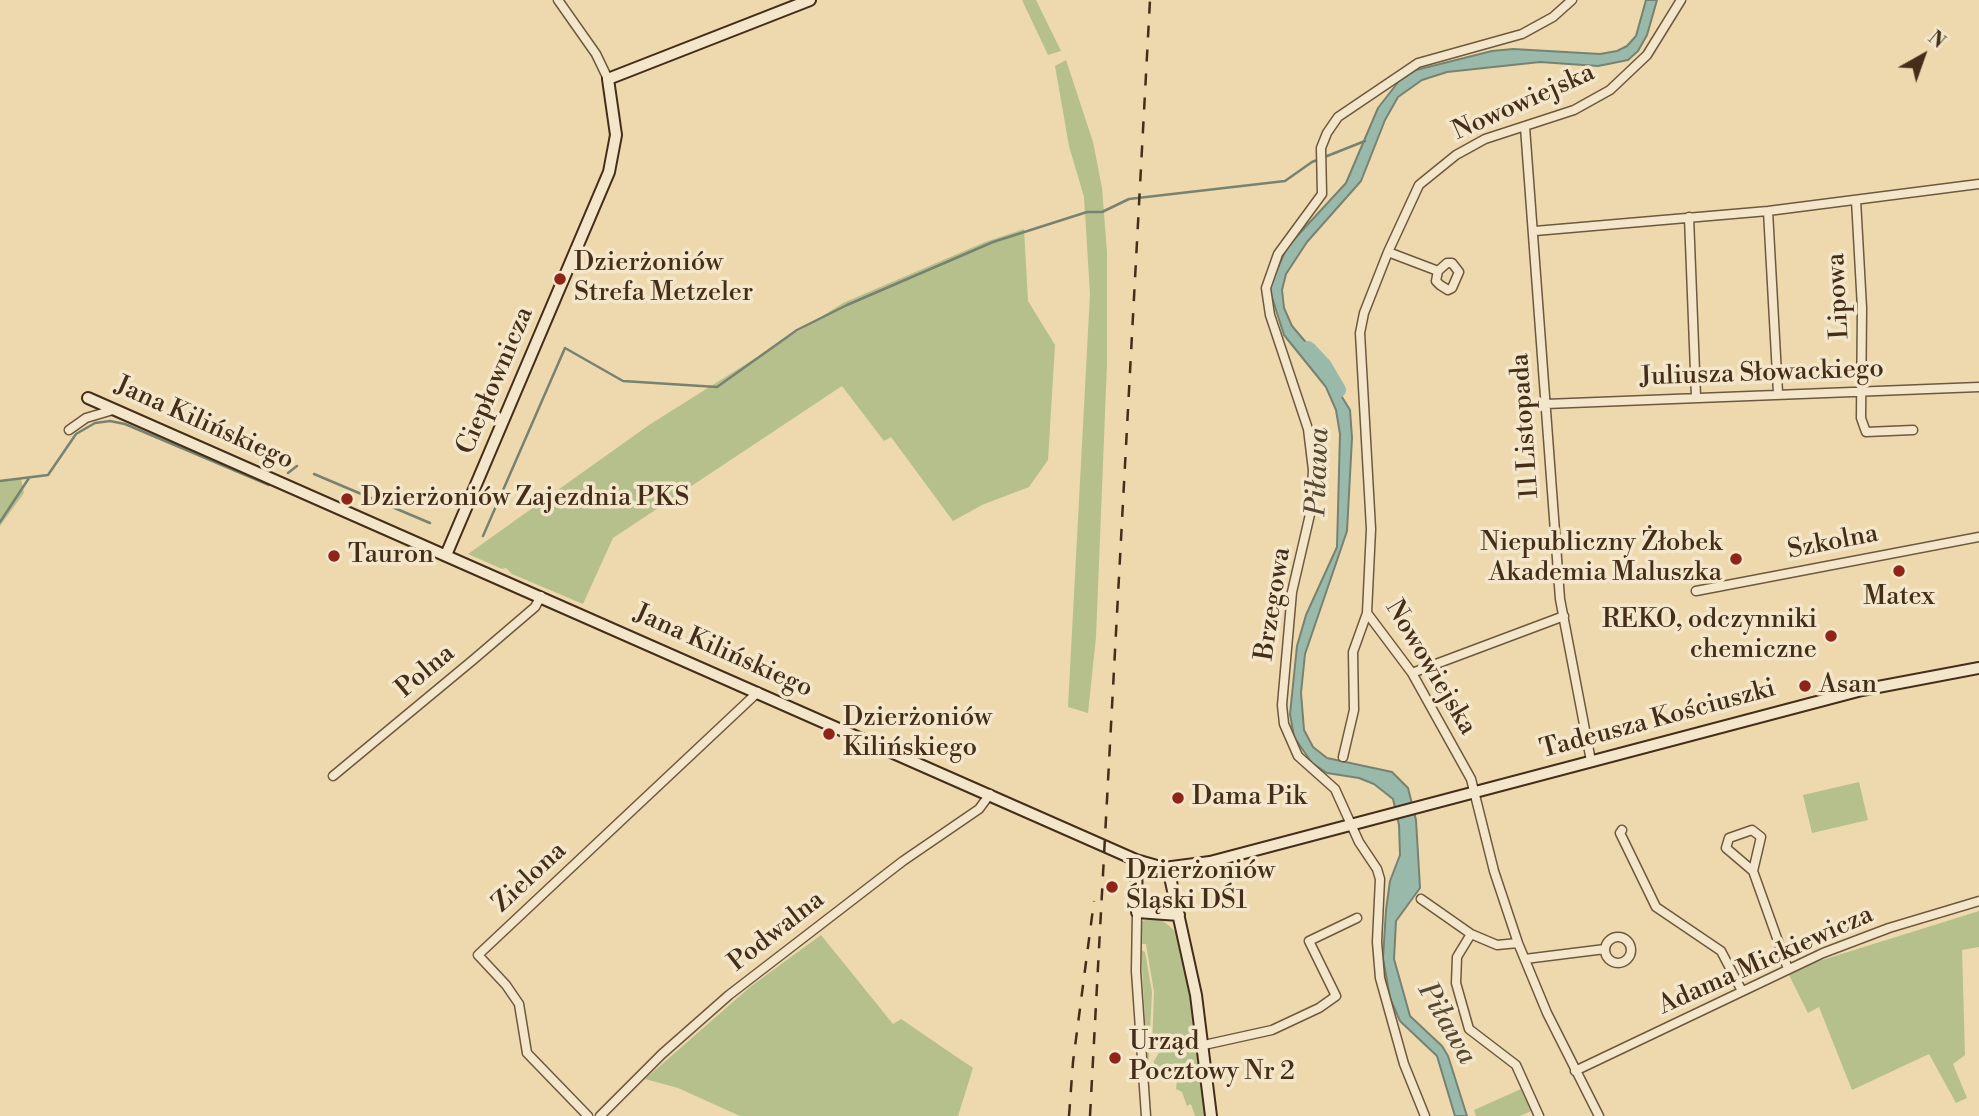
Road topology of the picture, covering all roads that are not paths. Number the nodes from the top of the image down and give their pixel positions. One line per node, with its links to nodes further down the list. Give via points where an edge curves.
1 (558, 0): 5 (street)
2 (810, 0): 5 (street)
3 (1572, 0): 37 (street, Brzegowa, via 1533,29 1409,68 1338,117 1326,133 1322,194 1278,254 1266,288 1270,315 1308,429 1314,470 1311,510 1292,592 1282,705 1290,744 1335,789)
4 (1681, 0): 6 (street, Nowowiejska, via 1647,55 1618,83 1574,110)
5 (608, 79): 24 (street, Ciepłownicza, via 615,146 609,172)
6 (1525, 127): 11 (street, 11 Listopada); 12 (street, Nowowiejska, via 1485,139 1435,170 1414,193)
7 (1979, 184): 8 (street)
8 (1856, 201): 9 (street); 15 (street, Lipowa)
9 (1768, 211): 10 (street); 16 (street)
10 (1689, 217): 11 (street); 17 (street)
11 (1535, 231): 19 (street, 11 Listopada)
12 (1388, 252): 13 (street); 27 (street, Nowowiejska, via 1364,313 1359,342 1371,529)
13 (1438, 271)
14 (1979, 387): 15 (street, Juliusza Słowackiego)
15 (1864, 390): 16 (street, Juliusza Słowackiego); 22 (street, Lipowa, via 1861,418 1866,432)
16 (1778, 393): 17 (street, Juliusza Słowackiego)
17 (1696, 397): 19 (street, Juliusza Słowackiego)
18 (88, 398): 20 (street, Jana Kilińskiego)
19 (1546, 404): 28 (street, 11 Listopada)
20 (117, 410): 21 (street, via 94,414); 24 (street, Jana Kilińskiego)
21 (69, 430)
22 (1913, 430)
23 (1979, 537): 25 (street, Szkolna)
24 (446, 555): 26 (street, Jana Kilińskiego)
25 (1696, 591)
26 (541, 596): 31 (street, Jana Kilińskiego); 34 (street, Polna, via 535,607)
27 (1367, 613): 30 (street, Nowowiejska); 32 (street, via 1353,652 1354,710)
28 (1564, 616): 30 (street); 33 (street, 11 Listopada)
29 (1979, 668): 33 (street, Tadeusza Kościuszki, via 1863,690)
30 (1412, 674): 35 (street, Nowowiejska)
31 (758, 692): 36 (street, Jana Kilińskiego); 55 (street, Zielona, via 478,955 519,1004 527,1053)
32 (1343, 757)
33 (1591, 761): 35 (street, Tadeusza Kościuszki)
34 (333, 776)
35 (1476, 793): 37 (street, Tadeusza Kościuszki); 48 (street, Nowowiejska, via 1494,871)
36 (990, 794): 39 (street, Jana Kilińskiego); 56 (street, Podwalna, via 979,809 903,861 729,995)
37 (1350, 823): 40 (street, Jana Kilińskiego, via 1210,862); 59 (street, Brzegowa, via 1380,879 1377,942 1381,978 1404,1064)
38 (1622, 830): 52 (street, via 1656,907 1721,951)
39 (1136, 860): 40 (street, Jana Kilińskiego); 44 (street)
40 (1168, 868): 45 (street)
41 (1753, 871): 41 (street, via 1761,837 1752,830 1729,838 1726,848); 51 (street)
42 (1421, 899): 47 (street)
43 (1979, 901): 51 (street, Adama Mickiewicza, via 1889,928)
44 (1137, 912): 45 (street); 57 (street, via 1136,971)
45 (1179, 915): 53 (street)
46 (1357, 918): 53 (street, via 1309,941 1336,996 1272,1030)
47 (1471, 934): 48 (street, via 1497,945); 60 (street, via 1457,957 1456,983 1469,1029 1516,1065)
48 (1518, 943): 50 (street, Nowowiejska)
49 (1605, 949): 50 (street)
50 (1525, 959): 54 (street, Nowowiejska)
51 (1788, 969): 52 (street, Adama Mickiewicza)
52 (1742, 992): 54 (street, Adama Mickiewicza)
53 (1204, 1045): 58 (street)
54 (1575, 1071): 61 (street, Nowowiejska)
55 (588, 1116)
56 (600, 1116)
57 (1146, 1116)
58 (1211, 1116)
59 (1425, 1116)
60 (1539, 1116)
61 (1600, 1116)

